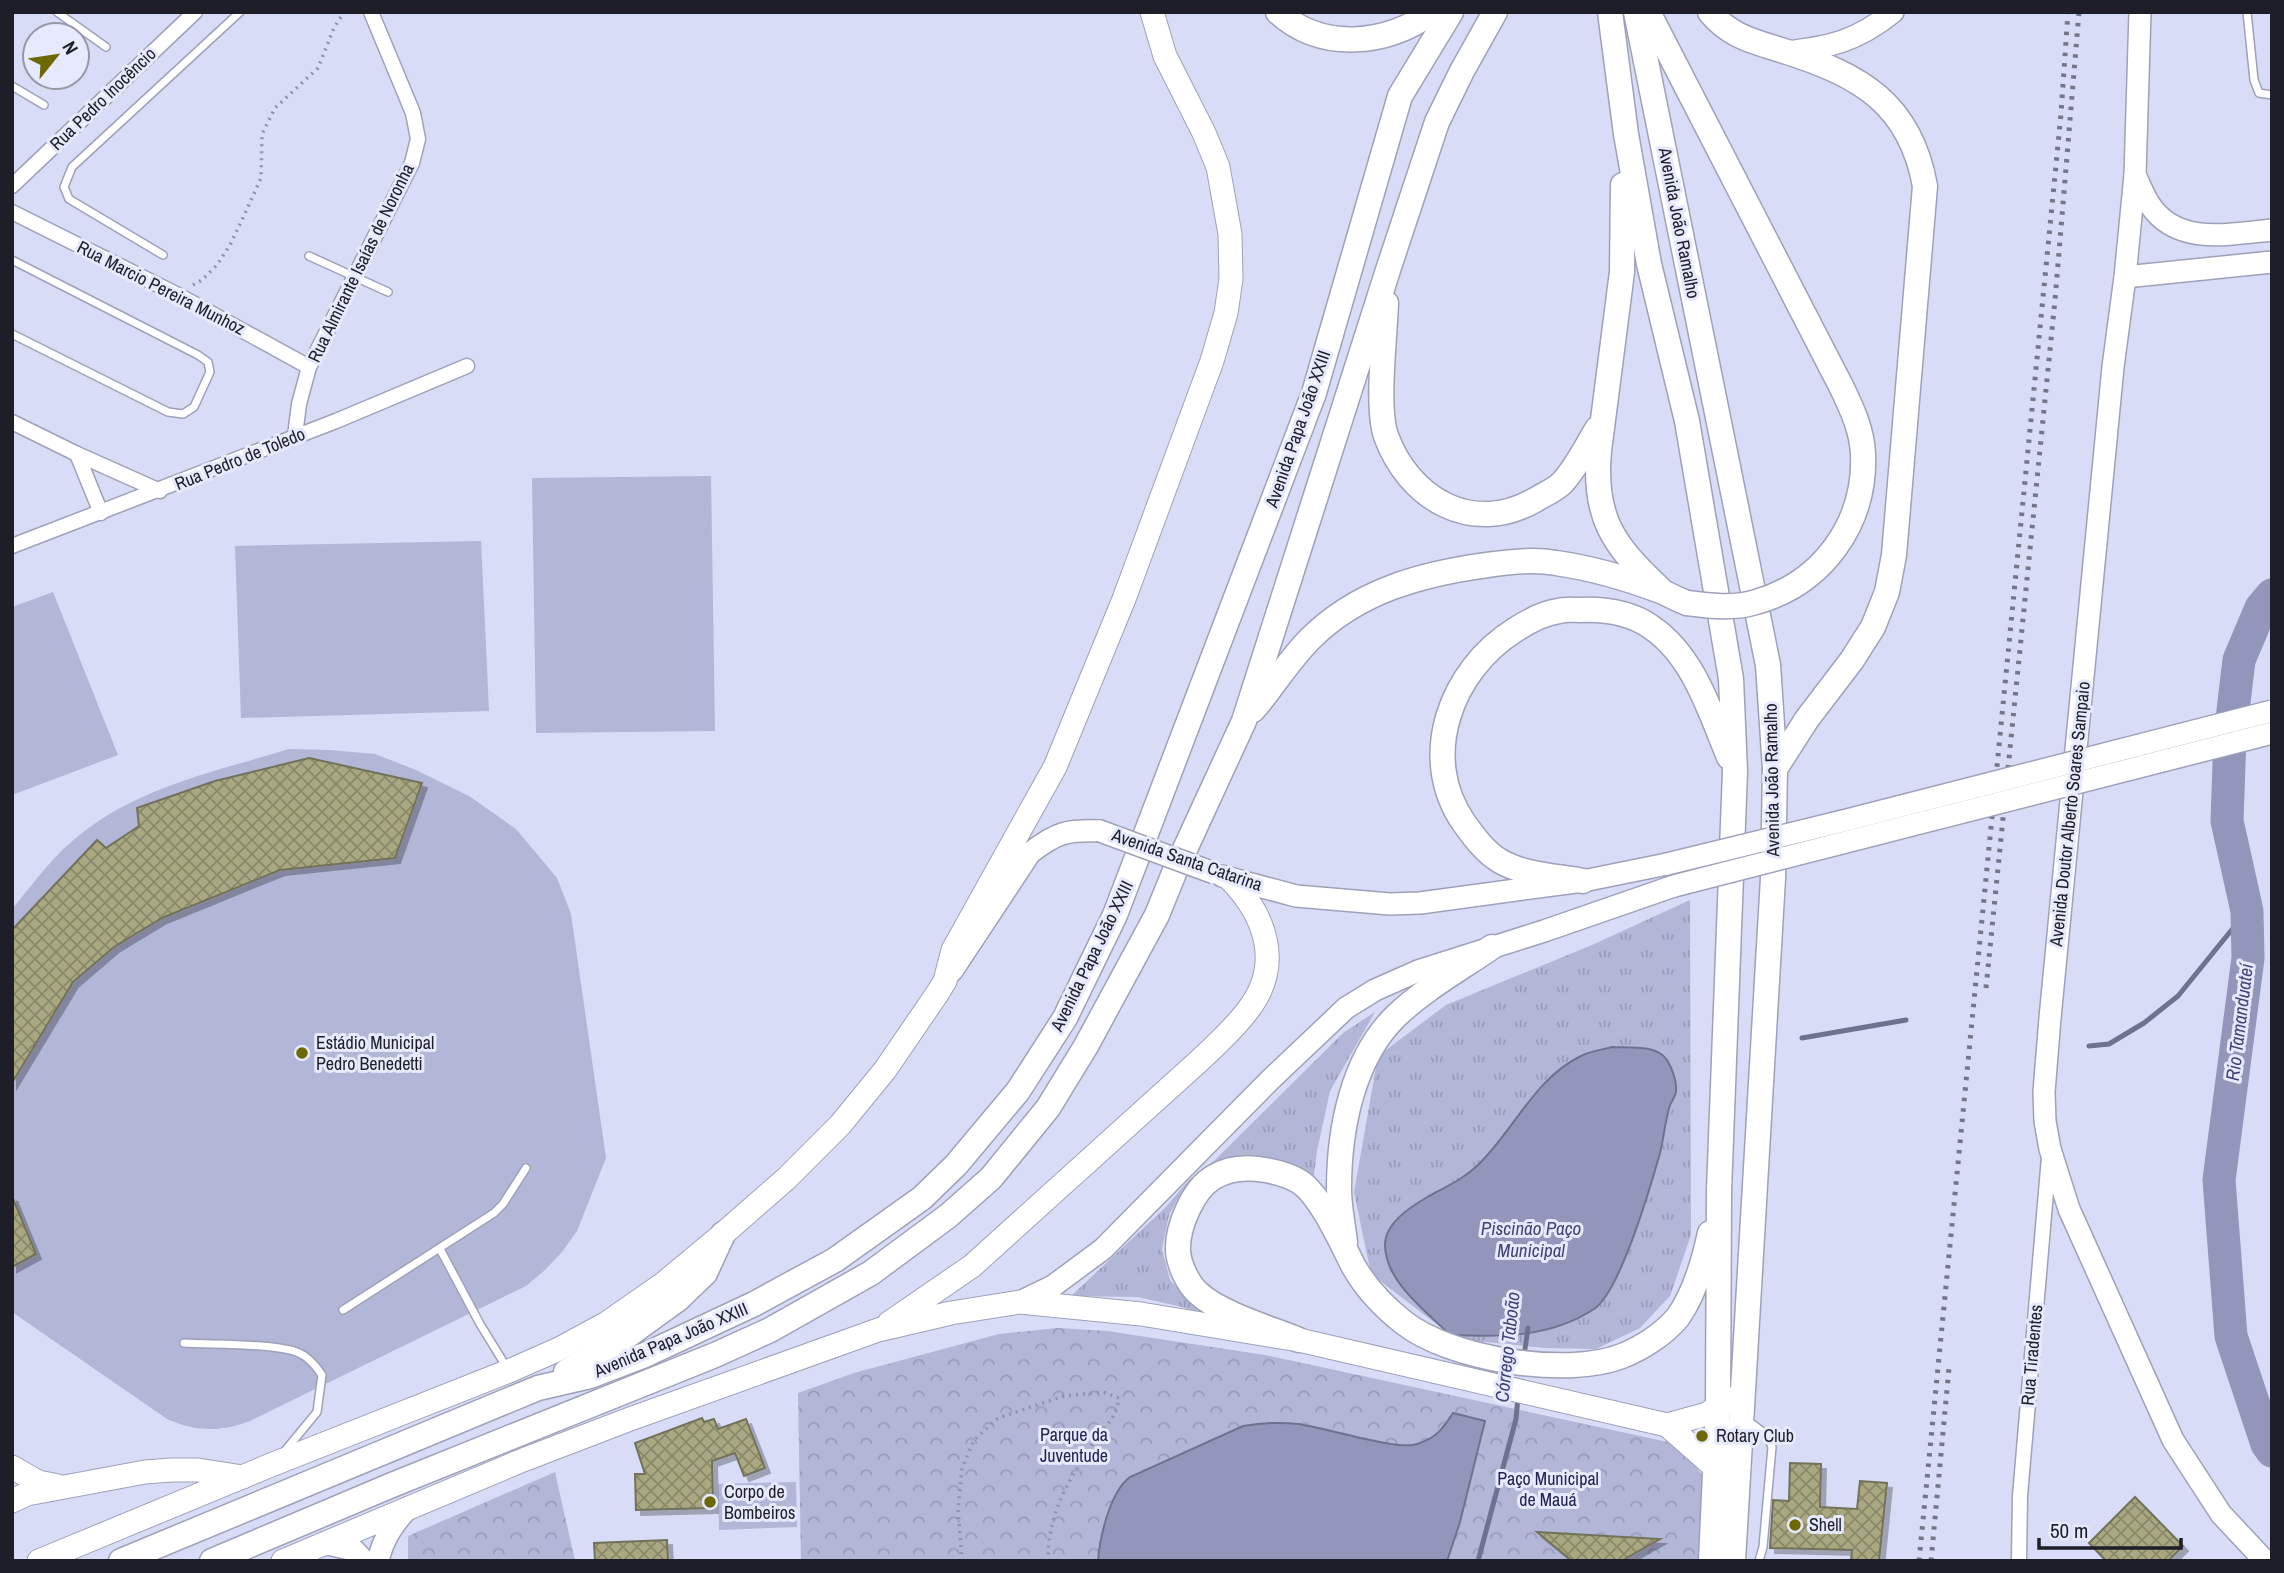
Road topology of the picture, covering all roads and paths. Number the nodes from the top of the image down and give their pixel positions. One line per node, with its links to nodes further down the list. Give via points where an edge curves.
1 (57, 12): 18 (lane)
2 (195, 12): 25 (street, Rua Pedro Inocêncio)
3 (240, 12): 28 (lane, via 72,167 64,187 69,199)
4 (344, 12): 36 (path, via 318,68 275,108 262,134 261,178 230,245 202,280)
5 (371, 12): 33 (street, Rua Almirante Isaías de Noronha, via 413,113 418,139 412,163)
6 (1152, 12): 56 (main road, via 1164,56 1218,167 1230,234 1226,313 1124,599 1055,767 953,950)
7 (1278, 12): 8 (highway, via 1289,23 1319,37 1355,40 1396,33)
8 (1432, 12)
9 (1451, 12): 69 (highway, Avenida Papa João XXIII, via 1400,96 1314,393 1115,915 1065,1018 1018,1091 922,1198 835,1260 645,1355 590,1376)
10 (1495, 12): 32 (highway, Avenida Papa João XXIII, via 1437,122)
11 (1610, 12): 23 (highway, Avenida João Ramalho)
12 (1636, 12): 51 (highway, Avenida João Ramalho, via 1768,665)
13 (1648, 12): 47 (highway, bridge, via 1842,388 1857,419 1863,452 1862,486 1853,518 1837,548 1814,573 1786,591 1754,603 1721,607)
14 (1710, 12): 19 (highway, via 1746,40)
15 (1893, 12): 19 (main road, via 1874,28 1846,41)
16 (2140, 12): 24 (main road, Avenida Doutor Alberto Soares Sampaio)
17 (2247, 12): 21 (lane, via 2254,80 2259,93)
18 (106, 47)
19 (1778, 50): 51 (highway, via 1868,88 1914,143 1925,186 1894,555 1887,592 1873,627)
20 (12, 86): 22 (lane)
21 (2272, 95)
22 (44, 105)
23 (1626, 134): 40 (highway, via 1622,272); 52 (highway, Avenida João Ramalho, via 1708,543 1731,679)
24 (2135, 175): 27 (main road, via 2151,206 2171,226 2190,233 2221,235); 34 (main road, Avenida Doutor Alberto Soares Sampaio)
25 (12, 186)
26 (12, 212): 36 (street, Rua Marcio Pereira Munhoz)
27 (2272, 230)
28 (163, 255)
29 (309, 256): 33 (lane)
30 (12, 260): 37 (lane, via 198,355 208,362 210,372 194,407 183,414 168,412)
31 (2272, 261): 34 (main road)
32 (1388, 270): 40 (highway, via 1382,400 1385,433 1397,462 1419,488 1467,514 1503,513 1524,506 1560,485); 49 (highway, Avenida Papa João XXIII)
33 (354, 277): 35 (lane); 39 (street, Rua Almirante Isaías de Noronha)
34 (2125, 277): 57 (main road, Avenida Doutor Alberto Soares Sampaio, via 2050,1018 2044,1092)
35 (388, 292)
36 (176, 294): 39 (street, Rua Marcio Pereira Munhoz)
37 (12, 334)
38 (467, 366): 42 (street, Rua Pedro de Toledo)
39 (309, 367): 42 (street, Rua Almirante Isaías de Noronha)
40 (1604, 416): 47 (highway, via 1597,474 1604,517 1627,556)
41 (12, 422): 43 (street)
42 (295, 436): 44 (street, Rua Pedro de Toledo)
43 (77, 454): 44 (street); 45 (street)
44 (160, 491): 45 (street, Rua Pedro de Toledo)
45 (101, 513): 46 (street, Rua Pedro de Toledo)
46 (12, 546)
47 (1676, 598): 49 (highway, via 1607,573 1554,562 1506,563 1417,577 1380,590 1344,611 1286,666)
48 (2272, 711): 54 (main road, Avenida Santa Catarina, bridge, via 1847,820)
49 (1244, 721): 82 (highway, Avenida Papa João XXIII, via 1157,915 1048,1108 991,1178 948,1216 871,1273 769,1330)
50 (2272, 733): 55 (main road, bridge, via 1674,886)
51 (1775, 769): 70 (highway, Avenida João Ramalho, via 1744,1388)
52 (1735, 771): 54 (highway, via 1696,679 1678,651 1651,626 1598,609 1558,611 1500,639 1461,685 1444,730 1447,794 1479,843 1498,860); 59 (highway, Avenida João Ramalho)
53 (1222, 876): 54 (main road, Avenida Santa Catarina, via 1296,896 1390,904); 56 (main road, Avenida Santa Catarina, bridge, via 1100,831 1065,831 1030,853); 65 (main road, via 1247,896 1267,943 1266,973 1250,1009 972,1266)
54 (1583, 881)
55 (1492, 947): 62 (highway, via 1396,1015 1368,1050 1342,1141 1339,1191); 63 (main road, via 1399,978 1346,1008 1103,1249 1053,1286)
56 (945, 981): 60 (main road, via 885,1070 839,1125)
57 (2050, 1149): 91 (street, Rua Tiradentes, via 2020,1496); 92 (main road, Avenida Doutor Alberto Soares Sampaio, via 2069,1209 2173,1440 2221,1514)
58 (526, 1168): 61 (lane, via 494,1213)
59 (1718, 1191): 62 (highway, via 1705,1254 1678,1317 1650,1342 1588,1364 1482,1357 1429,1339 1384,1306); 70 (highway, Avenida João Ramalho)
60 (723, 1234): 68 (main road, via 607,1323); 69 (highway, via 705,1273 678,1299 621,1341)
61 (440, 1249): 64 (lane); 68 (lane)
62 (1346, 1250): 66 (highway, via 1312,1195 1284,1175 1249,1168 1233,1170 1213,1177 1196,1192 1178,1250 1185,1274 1197,1292 1217,1307)
63 (1020, 1302): 65 (main road); 66 (main road, via 1140,1314)
64 (343, 1310)
65 (878, 1330): 78 (main road, via 630,1419)
66 (1299, 1340): 71 (main road)
67 (184, 1343): 72 (lane, via 298,1352 322,1375 317,1412)
68 (509, 1371): 72 (main road)
69 (538, 1388): 81 (highway, Avenida Papa João XXIII)
70 (1730, 1412): 71 (main road); 74 (highway, Avenida João Ramalho); 89 (highway, Avenida João Ramalho); 90 (lane, via 1767,1435 1772,1447)
71 (1667, 1425): 74 (main road)
72 (271, 1465): 75 (main road)
73 (12, 1467): 76 (main road, via 38,1482)
74 (1717, 1469): 88 (highway, Avenida João Ramalho)
75 (243, 1477): 76 (main road, via 172,1470); 80 (main road)
76 (64, 1488): 77 (main road)
77 (12, 1501)
78 (408, 1508): 79 (main road); 85 (main road, via 388,1532)
79 (324, 1543): 83 (main road); 84 (main road, via 354,1550)
80 (39, 1561)
81 (121, 1561)
82 (212, 1561)
83 (283, 1561)
84 (364, 1561)
85 (378, 1561)
86 (961, 1561): 87 (path, via 958,1510 962,1468 974,1440 998,1418 1064,1396 1103,1392 1119,1398 1116,1414 1059,1500 1052,1518)
87 (1048, 1561)
88 (1711, 1561)
89 (1733, 1561)
90 (1759, 1561)
91 (2019, 1561)
92 (2265, 1561)

